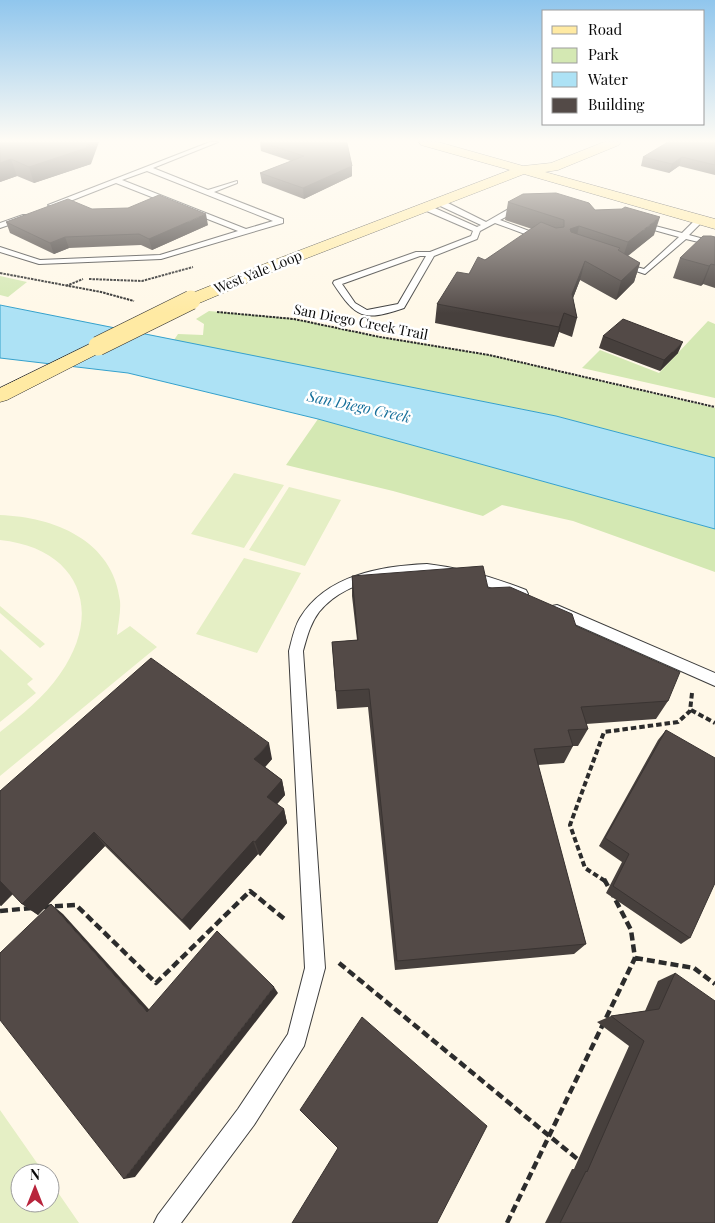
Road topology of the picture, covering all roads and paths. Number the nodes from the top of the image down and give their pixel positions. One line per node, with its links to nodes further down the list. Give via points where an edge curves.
1 (68, 199): 9 (lane)
2 (164, 199): 18 (lane)
3 (226, 199): 18 (lane, via 280,221)
4 (444, 199): 8 (main road, West Yale Loop)
5 (635, 199): 13 (main road)
6 (674, 199): 10 (main road)
7 (528, 203): 14 (lane)
8 (432, 204): 14 (lane); 17 (lane); 30 (main road, West Yale Loop, bridge, via 191,300)
9 (46, 208)
10 (715, 212)
11 (31, 214): 16 (lane)
12 (628, 220): 19 (lane)
13 (700, 220): 15 (main road); 19 (lane)
14 (491, 223): 17 (lane); 20 (lane)
15 (715, 224)
16 (0, 226)
17 (477, 230): 23 (lane, via 474,237)
18 (245, 231): 22 (lane, via 161,257 39,262)
19 (684, 236): 21 (lane); 24 (lane, via 644,272)
20 (556, 242)
21 (715, 244)
22 (0, 249)
23 (431, 254): 23 (lane, via 419,254 337,283 352,306 366,312 389,310 401,306)
24 (617, 264)
25 (176, 270): 27 (path)
26 (0, 273): 28 (path, via 42,283 107,292)
27 (183, 275)
28 (138, 302)
29 (214, 312): 31 (path, San Diego Creek Trail, via 294,319 489,355)
30 (0, 396)
31 (715, 407)
32 (715, 680): 37 (lane, via 474,576 443,570 388,573 351,582 326,596 306,622 296,651)
33 (692, 693): 34 (path)
34 (690, 710): 35 (path); 38 (path, via 678,722 604,732 570,825 585,868 605,880 631,930)
35 (715, 723)
36 (0, 910): 37 (path, via 76,905 156,982 250,891)
37 (314, 942): 40 (path); 42 (lane, via 315,968 297,1039 246,1117)
38 (635, 958): 39 (path, via 694,968); 40 (path)
39 (715, 984)
40 (550, 1136): 41 (path); 43 (path)
41 (586, 1167)
42 (166, 1223)
43 (508, 1223)

